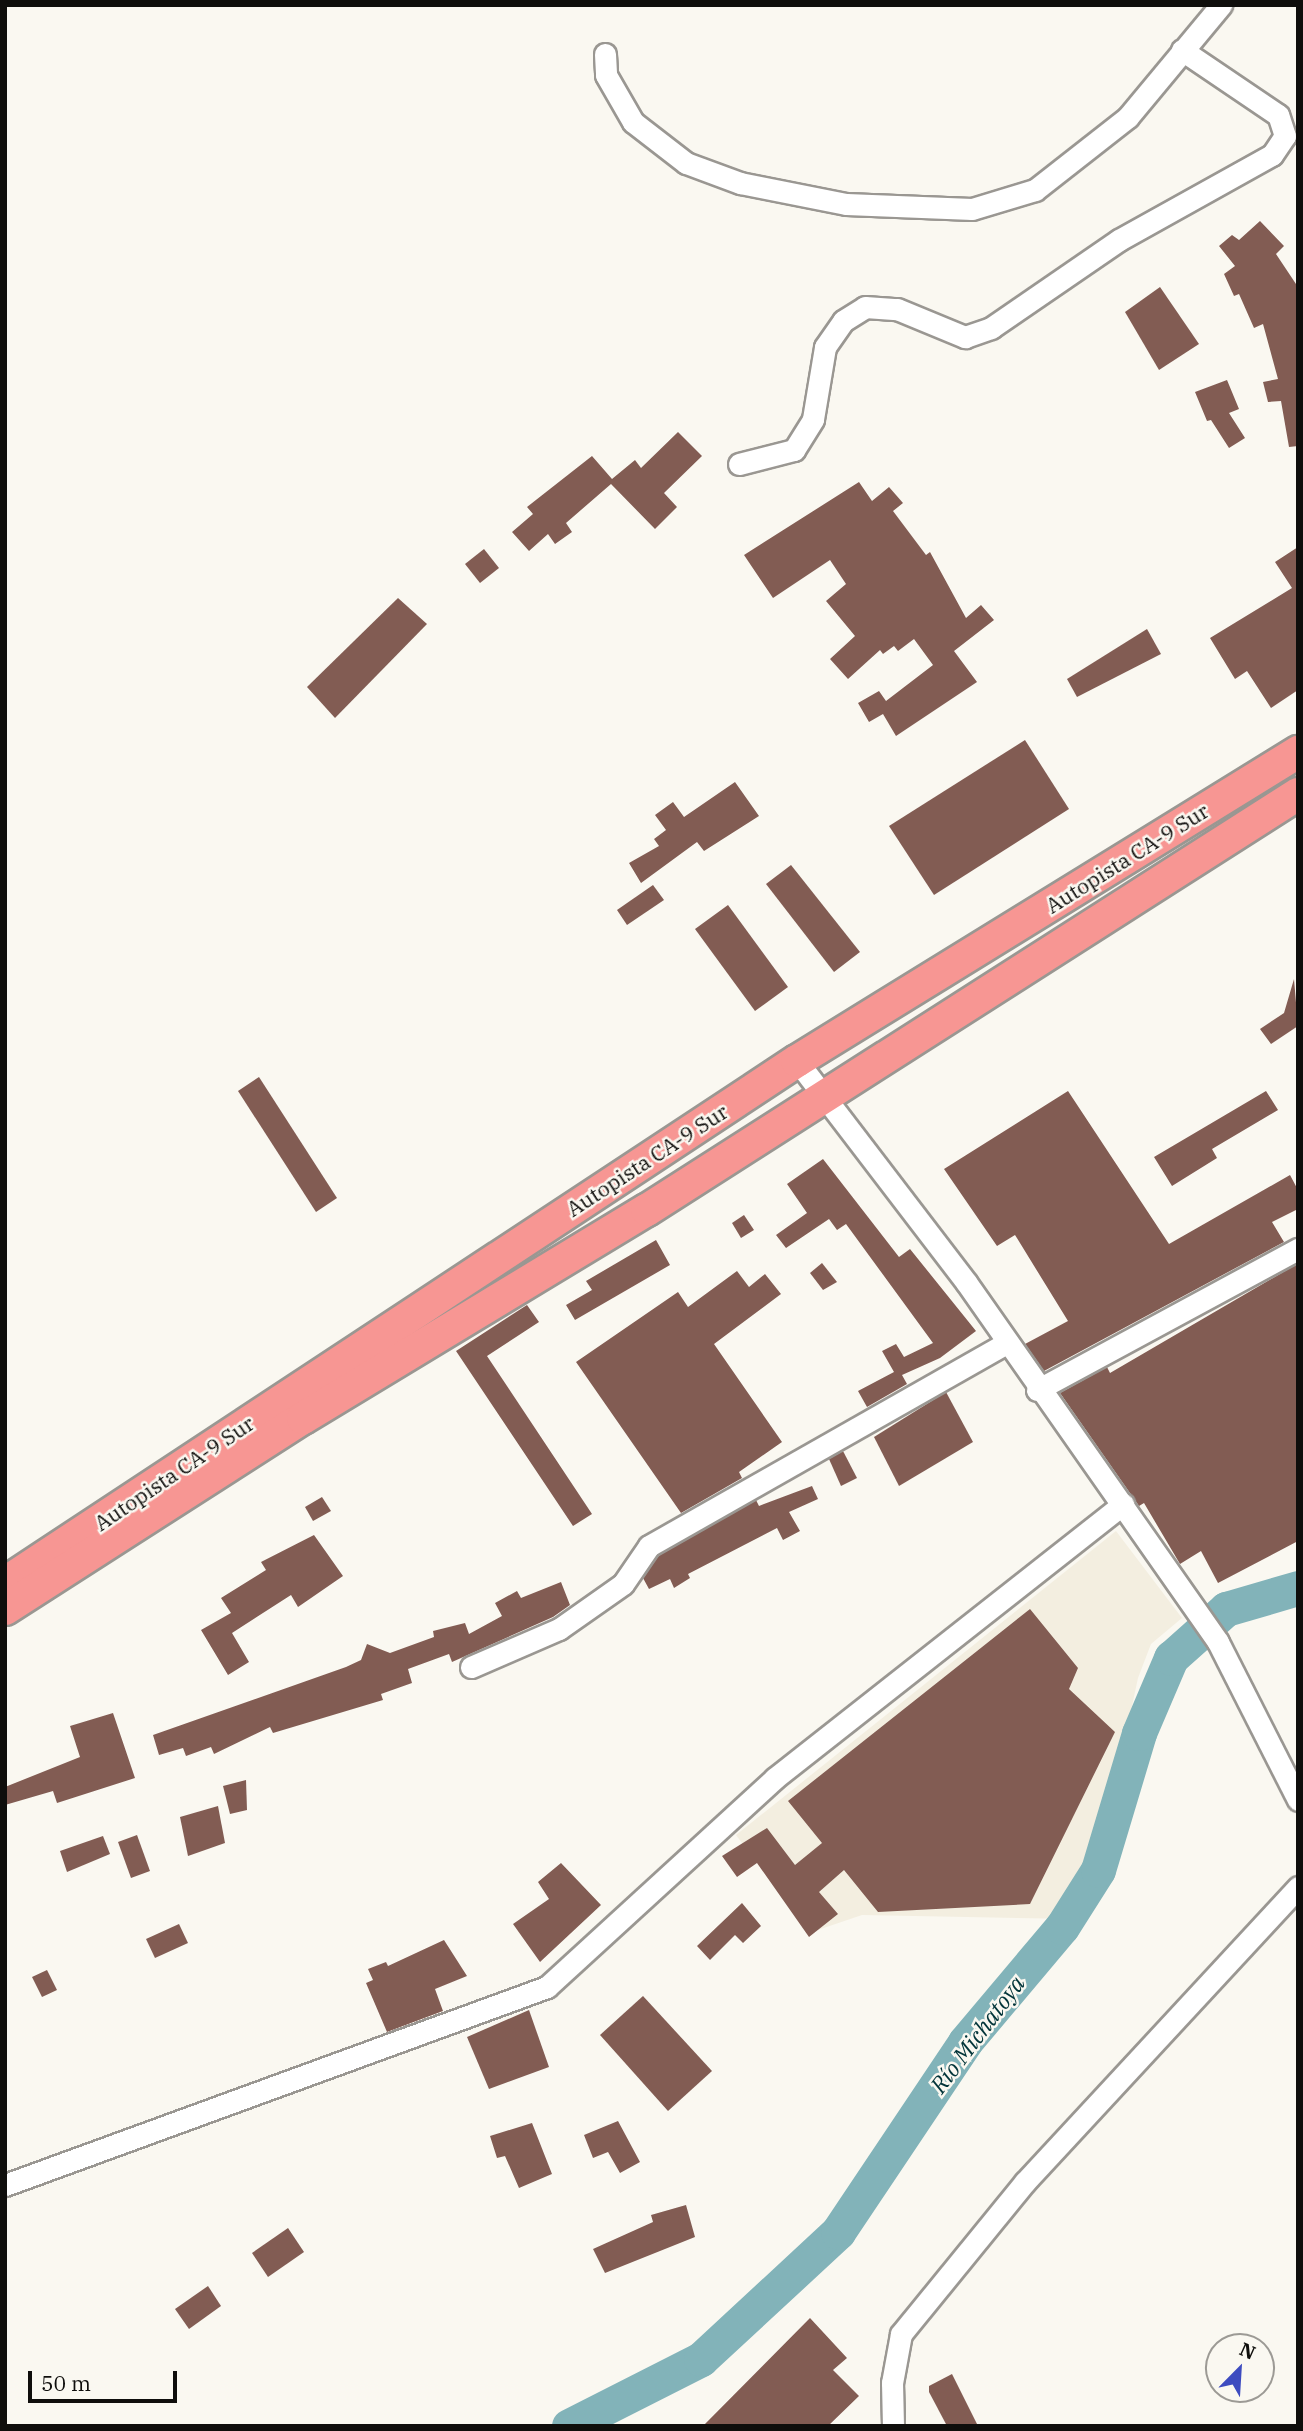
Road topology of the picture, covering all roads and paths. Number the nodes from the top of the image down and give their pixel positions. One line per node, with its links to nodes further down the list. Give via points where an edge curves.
1 (1222, 5): 2 (street)
2 (1182, 50): 3 (street, via 1128,117 1035,190 972,209 846,204 740,183 686,163 633,122 606,75); 4 (street, via 1278,115 1285,136 1272,155 1119,240 991,328 965,337 897,309 865,307 843,321 825,347 813,419 794,450)
3 (605, 54)
4 (739, 464)
5 (1298, 752): 7 (highway, Autopista CA-9 Sur)
6 (1298, 794): 8 (highway, Autopista CA-9 Sur)
7 (797, 1061): 8 (street); 13 (highway, Autopista CA-9 Sur)
8 (820, 1097): 10 (street, via 966,1282); 14 (highway, Autopista CA-9 Sur, via 647,1210 303,1418)
9 (1298, 1249): 11 (street)
10 (1006, 1343): 11 (street); 15 (street, via 649,1546 624,1584 559,1629)
11 (1037, 1390): 12 (street)
12 (1123, 1504): 16 (street, via 1219,1642); 18 (street, via 775,1777 547,1987)
13 (5, 1583)
14 (5, 1609)
15 (471, 1667)
16 (1298, 1800)
17 (1298, 1887): 19 (street, via 1025,2182 901,2334 892,2383)
18 (5, 2185)
19 (893, 2426)

